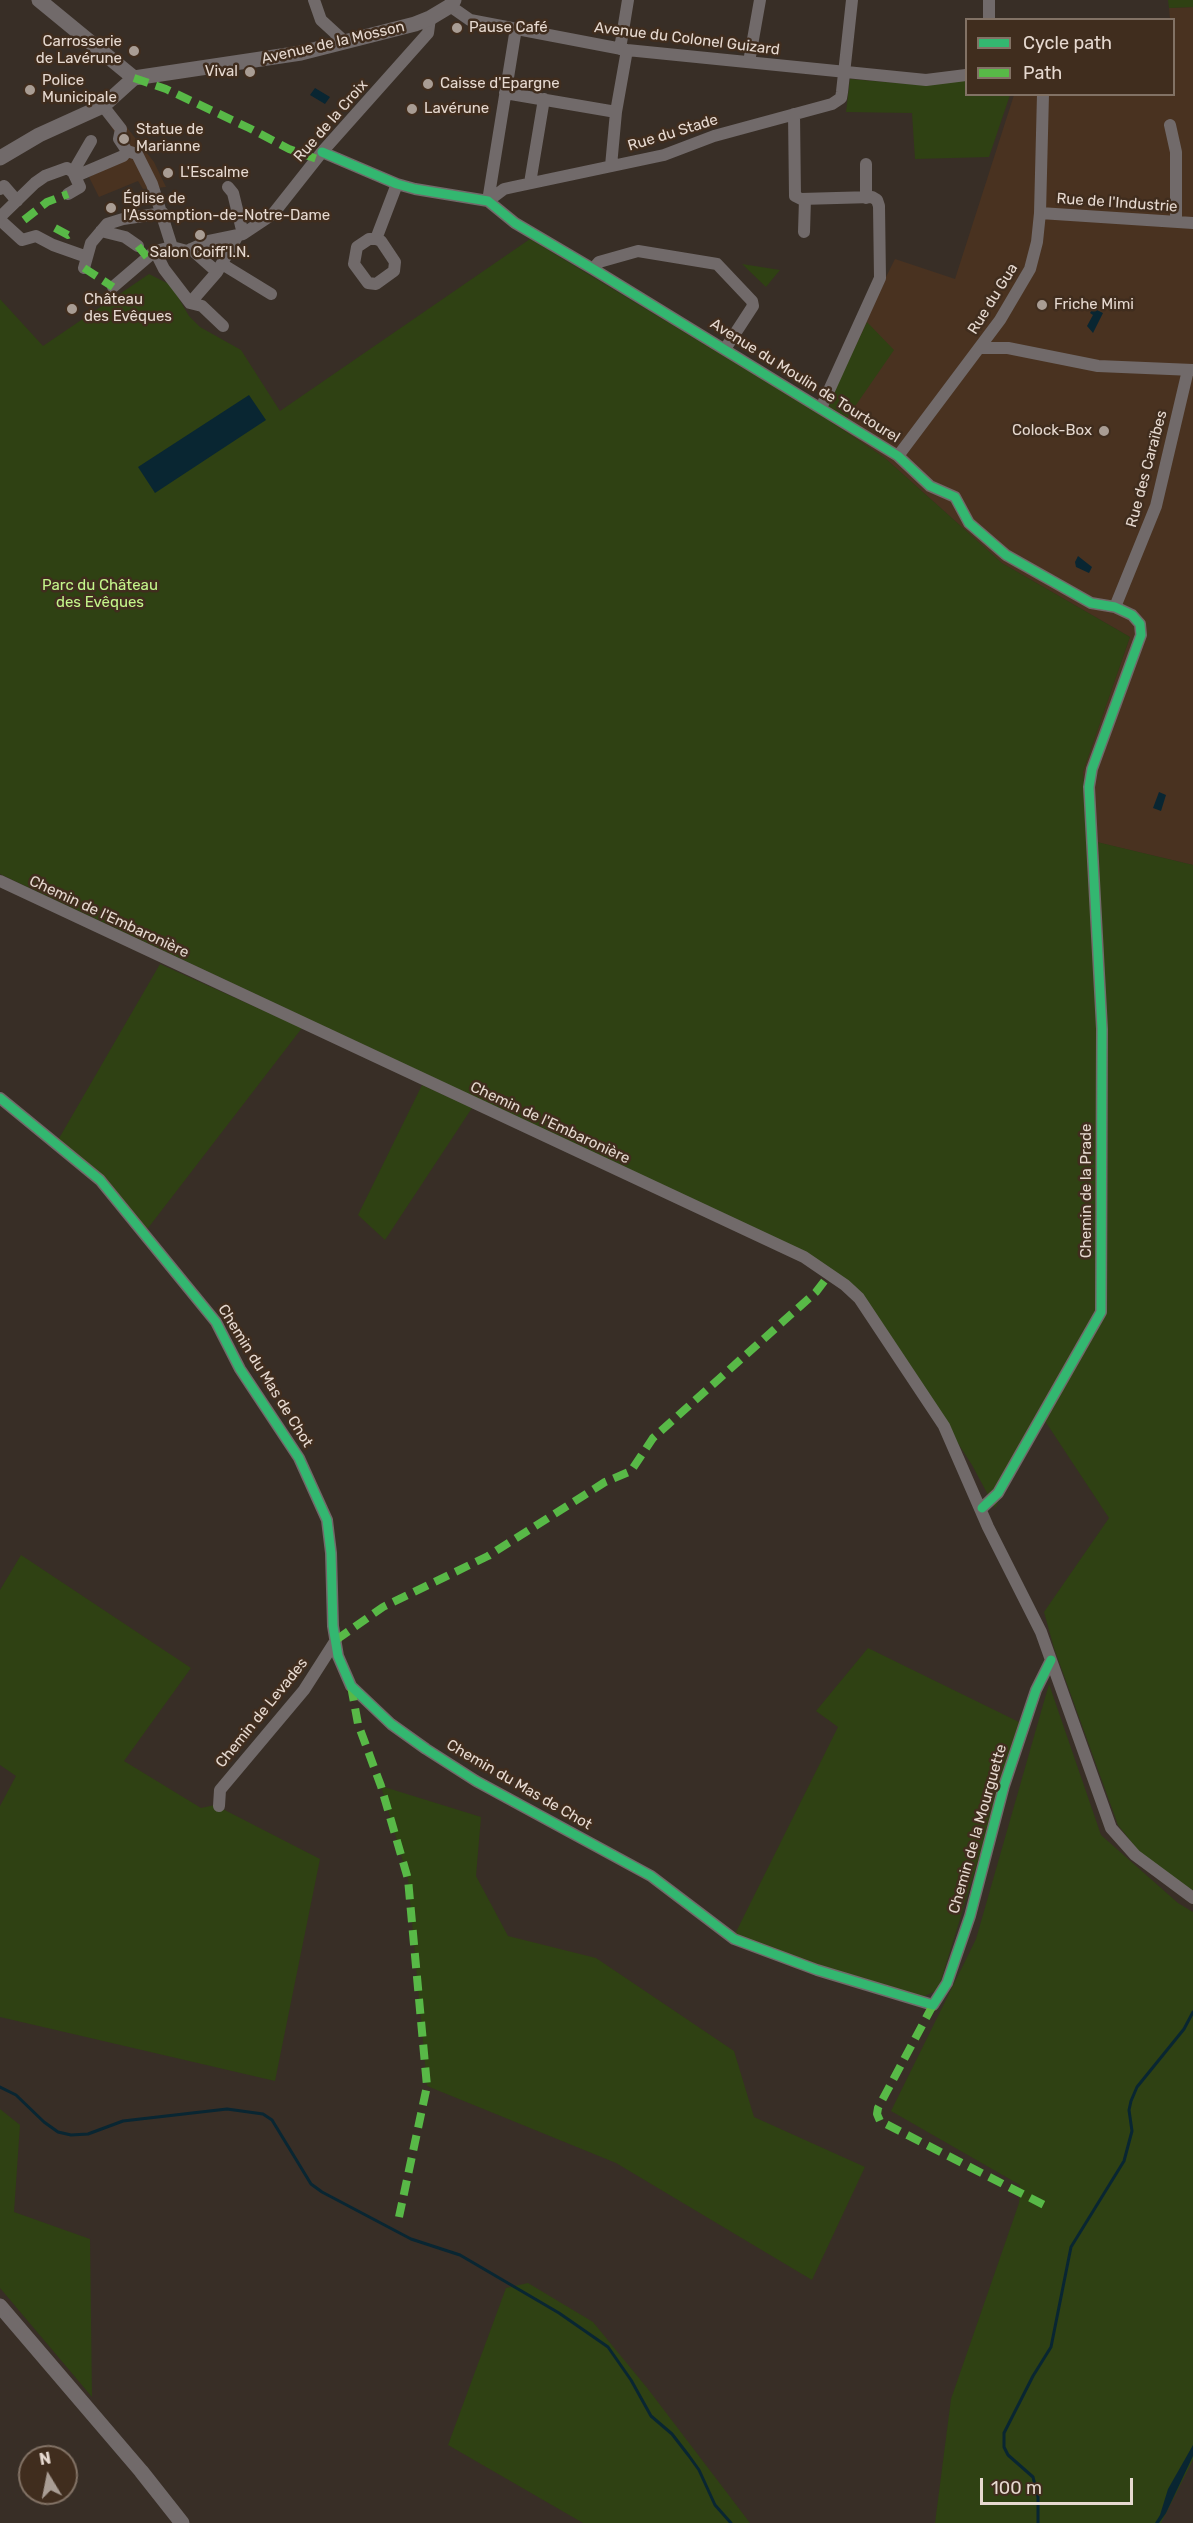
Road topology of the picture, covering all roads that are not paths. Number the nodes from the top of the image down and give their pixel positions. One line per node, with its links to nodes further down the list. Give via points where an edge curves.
1 (39, 0): 16 (street)
2 (314, 0): 11 (street, via 321,20)
3 (628, 0): 12 (street)
4 (760, 0): 13 (street)
5 (852, 0): 14 (street)
6 (989, 0): 9 (street)
7 (452, 3): 8 (street, Avenue de la Mosson); 10 (street, Avenue du Colonel Guizard, via 470,20)
8 (430, 18): 11 (street, Avenue de la Mosson); 26 (street, Rue de la Croix, via 428,33)
9 (989, 18)
10 (516, 28): 12 (street, Avenue du Colonel Guizard); 17 (street)
11 (345, 42): 16 (street, Avenue de la Mosson, via 278,58)
12 (623, 49): 13 (street, Avenue du Colonel Guizard); 21 (street)
13 (750, 62): 14 (street, Avenue du Colonel Guizard)
14 (843, 71): 15 (street, Avenue du Colonel Guizard, via 926,80); 22 (street, Rue du Stade, via 842,92 837,101)
15 (965, 75)
16 (134, 78): 20 (street)
17 (505, 93): 19 (street); 39 (street)
18 (1043, 96): 41 (street, Rue du Gua)
19 (544, 99): 21 (street); 31 (street)
20 (103, 106): 25 (street, via 121,129 119,139); 27 (street)
21 (616, 112): 29 (street)
22 (794, 114): 29 (street, Rue du Stade, via 714,136 664,155); 37 (street, via 794,189 795,196)
23 (1170, 125): 42 (street, via 1176,152)
24 (91, 141): 30 (street)
25 (127, 151): 30 (street); 40 (street, via 137,154)
26 (322, 152): 32 (street, Avenue du Moulin de Tourtourel); 47 (street, Rue de la Croix, via 273,214)
27 (0, 158)
28 (866, 164): 36 (street)
29 (611, 166): 31 (street, Rue du Stade)
30 (73, 176): 35 (street); 38 (street, via 40,179)
31 (530, 183): 39 (street, Rue du Stade, via 504,189)
32 (397, 184): 39 (street, Avenue du Moulin de Tourtourel); 48 (street)
33 (228, 187): 47 (street, via 233,193)
34 (0, 189): 38 (street, via 4,186)
35 (68, 194)
36 (866, 198): 37 (street); 64 (street, via 877,200 879,206 880,278)
37 (805, 199): 46 (street)
38 (17, 201): 44 (street)
39 (488, 201): 54 (street, Avenue du Moulin de Tourtourel, via 515,223)
40 (163, 213): 45 (street, via 123,219 107,224); 50 (street)
41 (1040, 213): 42 (street, Rue de l'Industrie); 59 (street, Rue du Gua, via 1030,269)
42 (1176, 222): 43 (street, Rue de l'Industrie)
43 (1193, 223)
44 (3, 224): 45 (street, via 22,240 36,236 85,263 91,243)
45 (101, 231): 49 (street, via 125,237)
46 (804, 232)
47 (241, 235): 51 (street, via 208,241); 53 (street)
48 (376, 239)
49 (138, 246)
50 (172, 247): 51 (street); 52 (street)
51 (191, 249): 53 (street)
52 (151, 254): 55 (street); 57 (street)
53 (219, 268): 56 (street); 57 (street)
54 (593, 268): 62 (street, Avenue du Moulin de Tourtourel); 62 (street, via 599,262 638,251 717,264 753,306)
55 (112, 287)
56 (271, 294)
57 (190, 303): 58 (street, via 202,306)
58 (223, 326)
59 (994, 327): 60 (street, Rue du Gua); 61 (street)
60 (980, 348): 61 (street); 65 (street, Rue du Gua)
61 (1008, 348): 63 (street, via 1098,366)
62 (725, 349): 64 (street, Avenue du Moulin de Tourtourel)
63 (1190, 370): 66 (street, Rue des Caraïbes, via 1153,514)
64 (821, 408): 65 (street, Avenue du Moulin de Tourtourel)
65 (898, 456): 66 (street, Avenue du Moulin de Tourtourel, via 930,486 955,497 969,523 1006,555 1091,603)
66 (1115, 607): 67 (street, Avenue du Moulin de Tourtourel, via 1132,615 1140,624 1142,635 1092,769)
67 (1091, 841): 70 (street, Chemin de la Prade, via 1102,1029 1101,1312 998,1493)
68 (0, 882): 70 (street, Chemin de l'Embaronière, via 804,1257 859,1298 944,1426)
69 (0, 1098): 71 (street, Chemin du Mas de Chot, via 100,1180 216,1322 240,1369 300,1458 322,1507 331,1553)
70 (982, 1508): 72 (street)
71 (336, 1640): 73 (street, Chemin de Levades, via 304,1690 219,1790); 75 (street, Chemin du Mas de Chot, via 338,1656 351,1686 391,1724 476,1781 651,1876 734,1939 817,1970)
72 (1051, 1660): 74 (street, via 1111,1828 1135,1855); 75 (street, Chemin de la Mourguette, via 1036,1690 1004,1786 970,1916 947,1983)
73 (219, 1806)
74 (1193, 1898)
75 (933, 2005)
76 (0, 2306): 77 (street)
77 (182, 2523)

